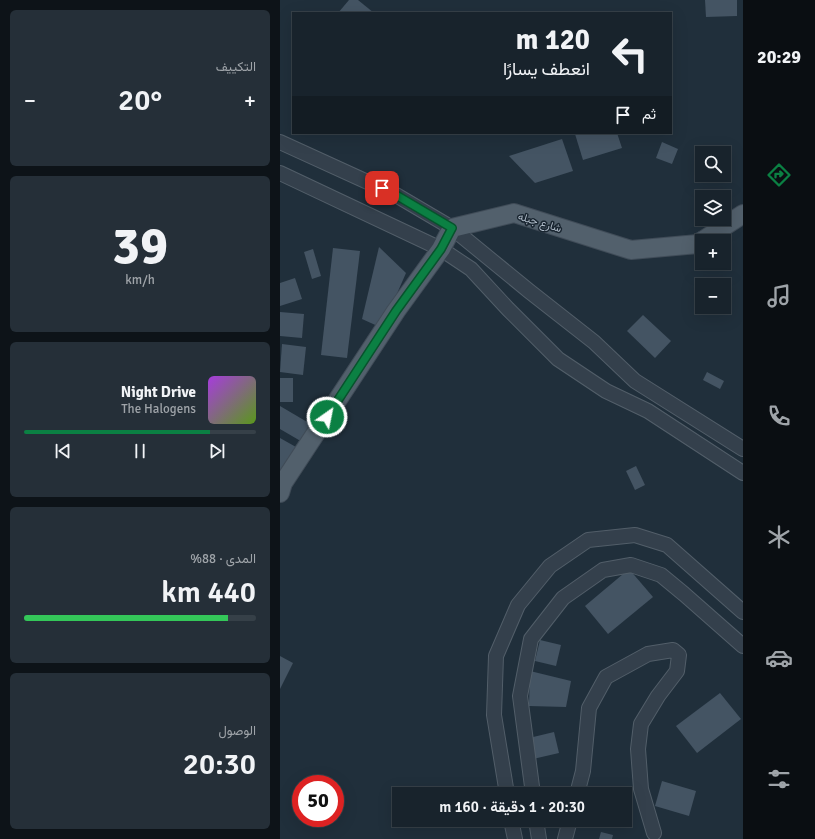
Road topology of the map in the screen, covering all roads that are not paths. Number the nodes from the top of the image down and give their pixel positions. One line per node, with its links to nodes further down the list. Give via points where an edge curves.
1 (280, 142): 4 (street, via 396,195)
2 (280, 173): 7 (street)
3 (743, 214): 5 (main road, شارع جبله)
4 (452, 228): 6 (main road, شارع جبله, via 514,213 631,250); 7 (main road); 8 (street, via 594,342 636,381)
5 (713, 234)
6 (695, 244)
7 (441, 249): 9 (street, via 471,269 558,359 606,391 648,411); 10 (main road, via 392,317 283,483)
8 (743, 449)
9 (743, 473)
10 (280, 494)
11 (743, 612): 13 (street, via 668,545 635,535 588,540 550,566 518,605 496,656 494,715)
12 (743, 646): 14 (street, via 660,575 631,565 603,570 563,598 531,639 520,696)
13 (506, 787)
14 (532, 787)
15 (578, 787): 19 (street, via 589,708 606,677 648,654 673,650 679,655 677,670 641,724 638,749 641,788)
16 (512, 827): 20 (street)
17 (537, 827): 21 (street)
18 (568, 827): 22 (street)
19 (654, 833)
20 (514, 839)
21 (539, 839)
22 (564, 839)

